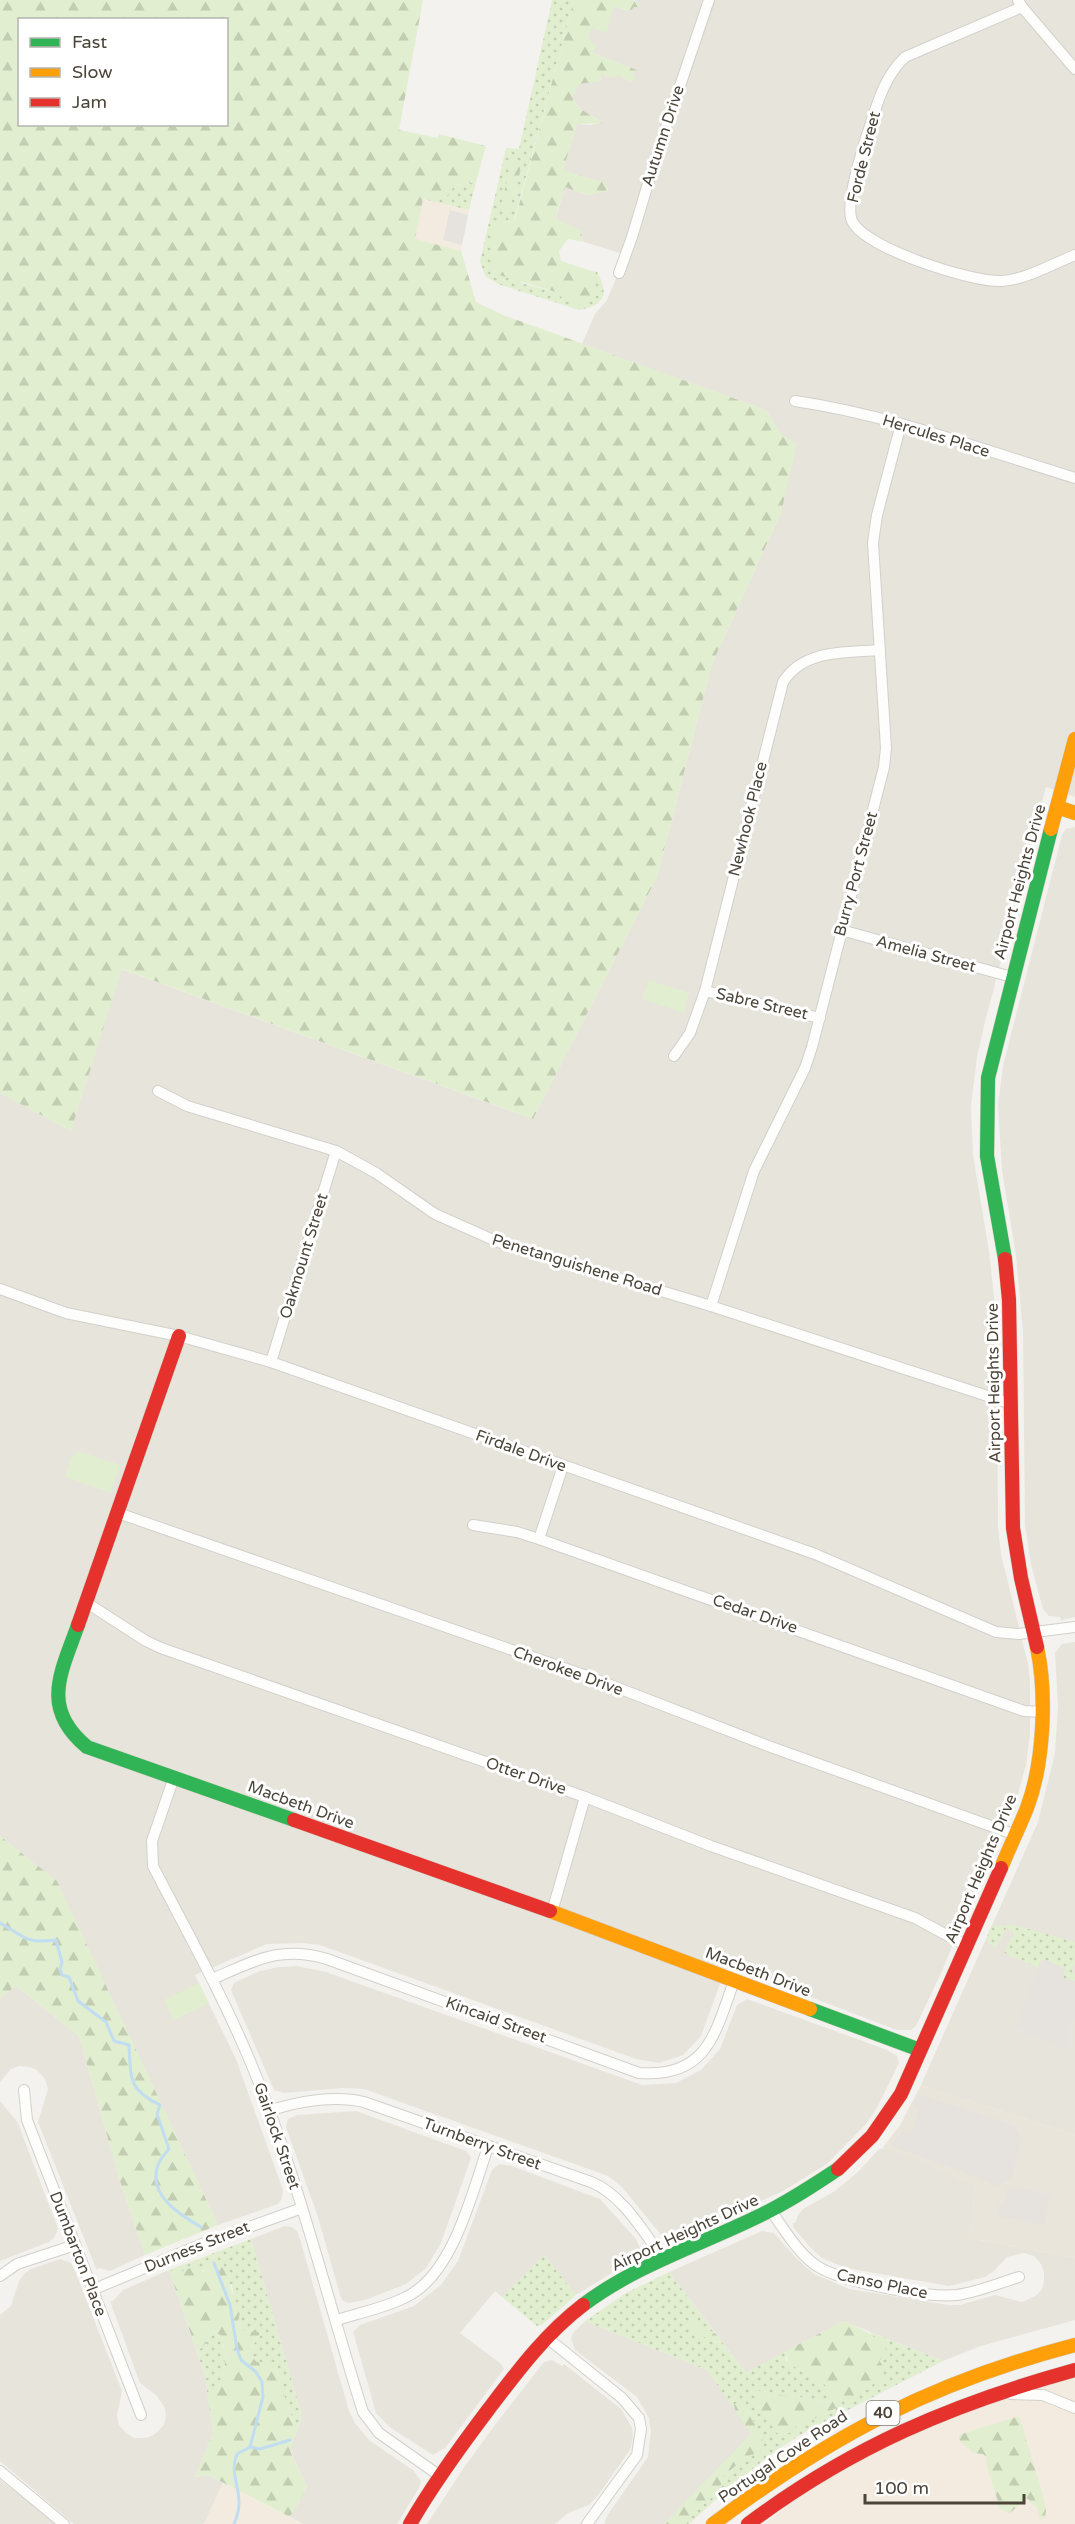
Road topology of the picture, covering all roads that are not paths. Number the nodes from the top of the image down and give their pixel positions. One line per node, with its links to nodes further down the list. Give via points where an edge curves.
1 (709, 0): 5 (street, Autumn Drive)
2 (1020, 4): 3 (street); 4 (street, Forde Street, via 905,57 895,66 886,78 863,149 851,219 862,235 883,246 976,279 1013,280)
3 (1075, 69)
4 (1075, 255)
5 (619, 273)
6 (795, 401): 7 (street, Hercules Place)
7 (901, 424): 8 (street, Hercules Place); 9 (street, Burry Port Street, via 873,534)
8 (1075, 478)
9 (880, 650): 13 (street, Burry Port Street, via 885,760); 15 (street, Newhook Place, via 812,657 795,667 783,682)
10 (1075, 739): 11 (street, Airport Heights Drive)
11 (1057, 807): 12 (street); 14 (street, Airport Heights Drive)
12 (1075, 813)
13 (841, 930): 14 (street, Amelia Street); 16 (street, Burry Port Street)
14 (1012, 977): 24 (street, Airport Heights Drive, via 988,1078 986,1131 1009,1300)
15 (705, 991): 16 (street, Sabre Street); 17 (street, Newhook Place, via 690,1032)
16 (820, 1018): 21 (street, Burry Port Street, via 805,1068 754,1171)
17 (674, 1056)
18 (158, 1090): 19 (street, Penetanguishene Road, via 187,1106)
19 (336, 1150): 21 (street, Penetanguishene Road, via 435,1214 467,1229); 23 (street, Oakmount Street)
20 (0, 1289): 22 (street, Firdale Drive, via 66,1312)
21 (711, 1306): 24 (street, Penetanguishene Road)
22 (179, 1336): 23 (street, Firdale Drive); 26 (street, Macbeth Drive)
23 (271, 1362): 25 (street, Firdale Drive)
24 (1012, 1404): 31 (street, Airport Heights Drive, via 1015,1542)
25 (563, 1466): 28 (street); 31 (street, Firdale Drive, via 815,1554 984,1628 1010,1634)
26 (118, 1513): 29 (street, Macbeth Drive); 35 (street, Cherokee Drive, via 587,1677)
27 (473, 1525): 28 (street, Cedar Drive)
28 (539, 1539): 32 (street, Cedar Drive, via 1024,1711)
29 (87, 1603): 33 (street, Macbeth Drive, via 56,1695 57,1710 73,1736 87,1747); 34 (street, Otter Drive, via 160,1647)
30 (1075, 1627): 31 (street, Firdale Drive)
31 (1034, 1631): 32 (street, Airport Heights Drive)
32 (1043, 1712): 35 (street, Airport Heights Drive, via 1034,1785)
33 (174, 1778): 36 (street, Macbeth Drive); 38 (street, Gairlock Street, via 152,1841 153,1866)
34 (585, 1797): 36 (street); 37 (street, Otter Drive, via 915,1918)
35 (1016, 1835): 37 (street, Airport Heights Drive)
36 (552, 1911): 39 (street, Macbeth Drive)
37 (967, 1946): 40 (street, Airport Heights Drive)
38 (212, 1979): 39 (street, Kincaid Street, via 272,1955 305,1954 639,2073 656,2074 692,2064 702,2053); 42 (street, Gairlock Street)
39 (734, 1981): 40 (street, Macbeth Drive)
40 (920, 2050): 45 (street, Airport Heights Drive, via 897,2101 870,2141 836,2173)
41 (24, 2090): 46 (street, Dumbarton Place, via 27,2120)
42 (269, 2111): 43 (street, Turnberry Street, via 295,2104 356,2100); 44 (street, Gairlock Street)
43 (488, 2147): 47 (street, Turnberry Street, via 606,2190); 51 (street, via 450,2251 437,2271 407,2297)
44 (302, 2208): 50 (street, Durness Street); 51 (street, Gairlock Street)
45 (771, 2211): 47 (street, Airport Heights Drive); 49 (street, Canso Place, via 809,2260 826,2272 847,2279 943,2296 964,2294)
46 (75, 2245): 48 (street, via 17,2264); 50 (street, Dumbarton Place)
47 (663, 2258): 52 (street, Airport Heights Drive, via 587,2301)
48 (0, 2276)
49 (1019, 2277)
50 (92, 2290): 57 (street, Dumbarton Place)
51 (336, 2320): 59 (street, Gairlock Street, via 370,2424)
52 (546, 2337): 59 (street, Airport Heights Drive); 62 (street, via 622,2398 639,2418 641,2442 637,2455)
53 (1075, 2345): 63 (street, Portugal Cove Road / 40, via 974,2374 897,2406 813,2453)
54 (1075, 2370): 55 (street, Portugal Cove Road / 40)
55 (975, 2399): 56 (street, via 1020,2393 1043,2395); 64 (street, Portugal Cove Road / 40, via 862,2450 790,2493)
56 (1075, 2408)
57 (141, 2415)
58 (0, 2470): 60 (street)
59 (440, 2476): 61 (street, Airport Heights Drive)
60 (64, 2524)
61 (410, 2524)
62 (587, 2524)
63 (713, 2524)
64 (748, 2524)

